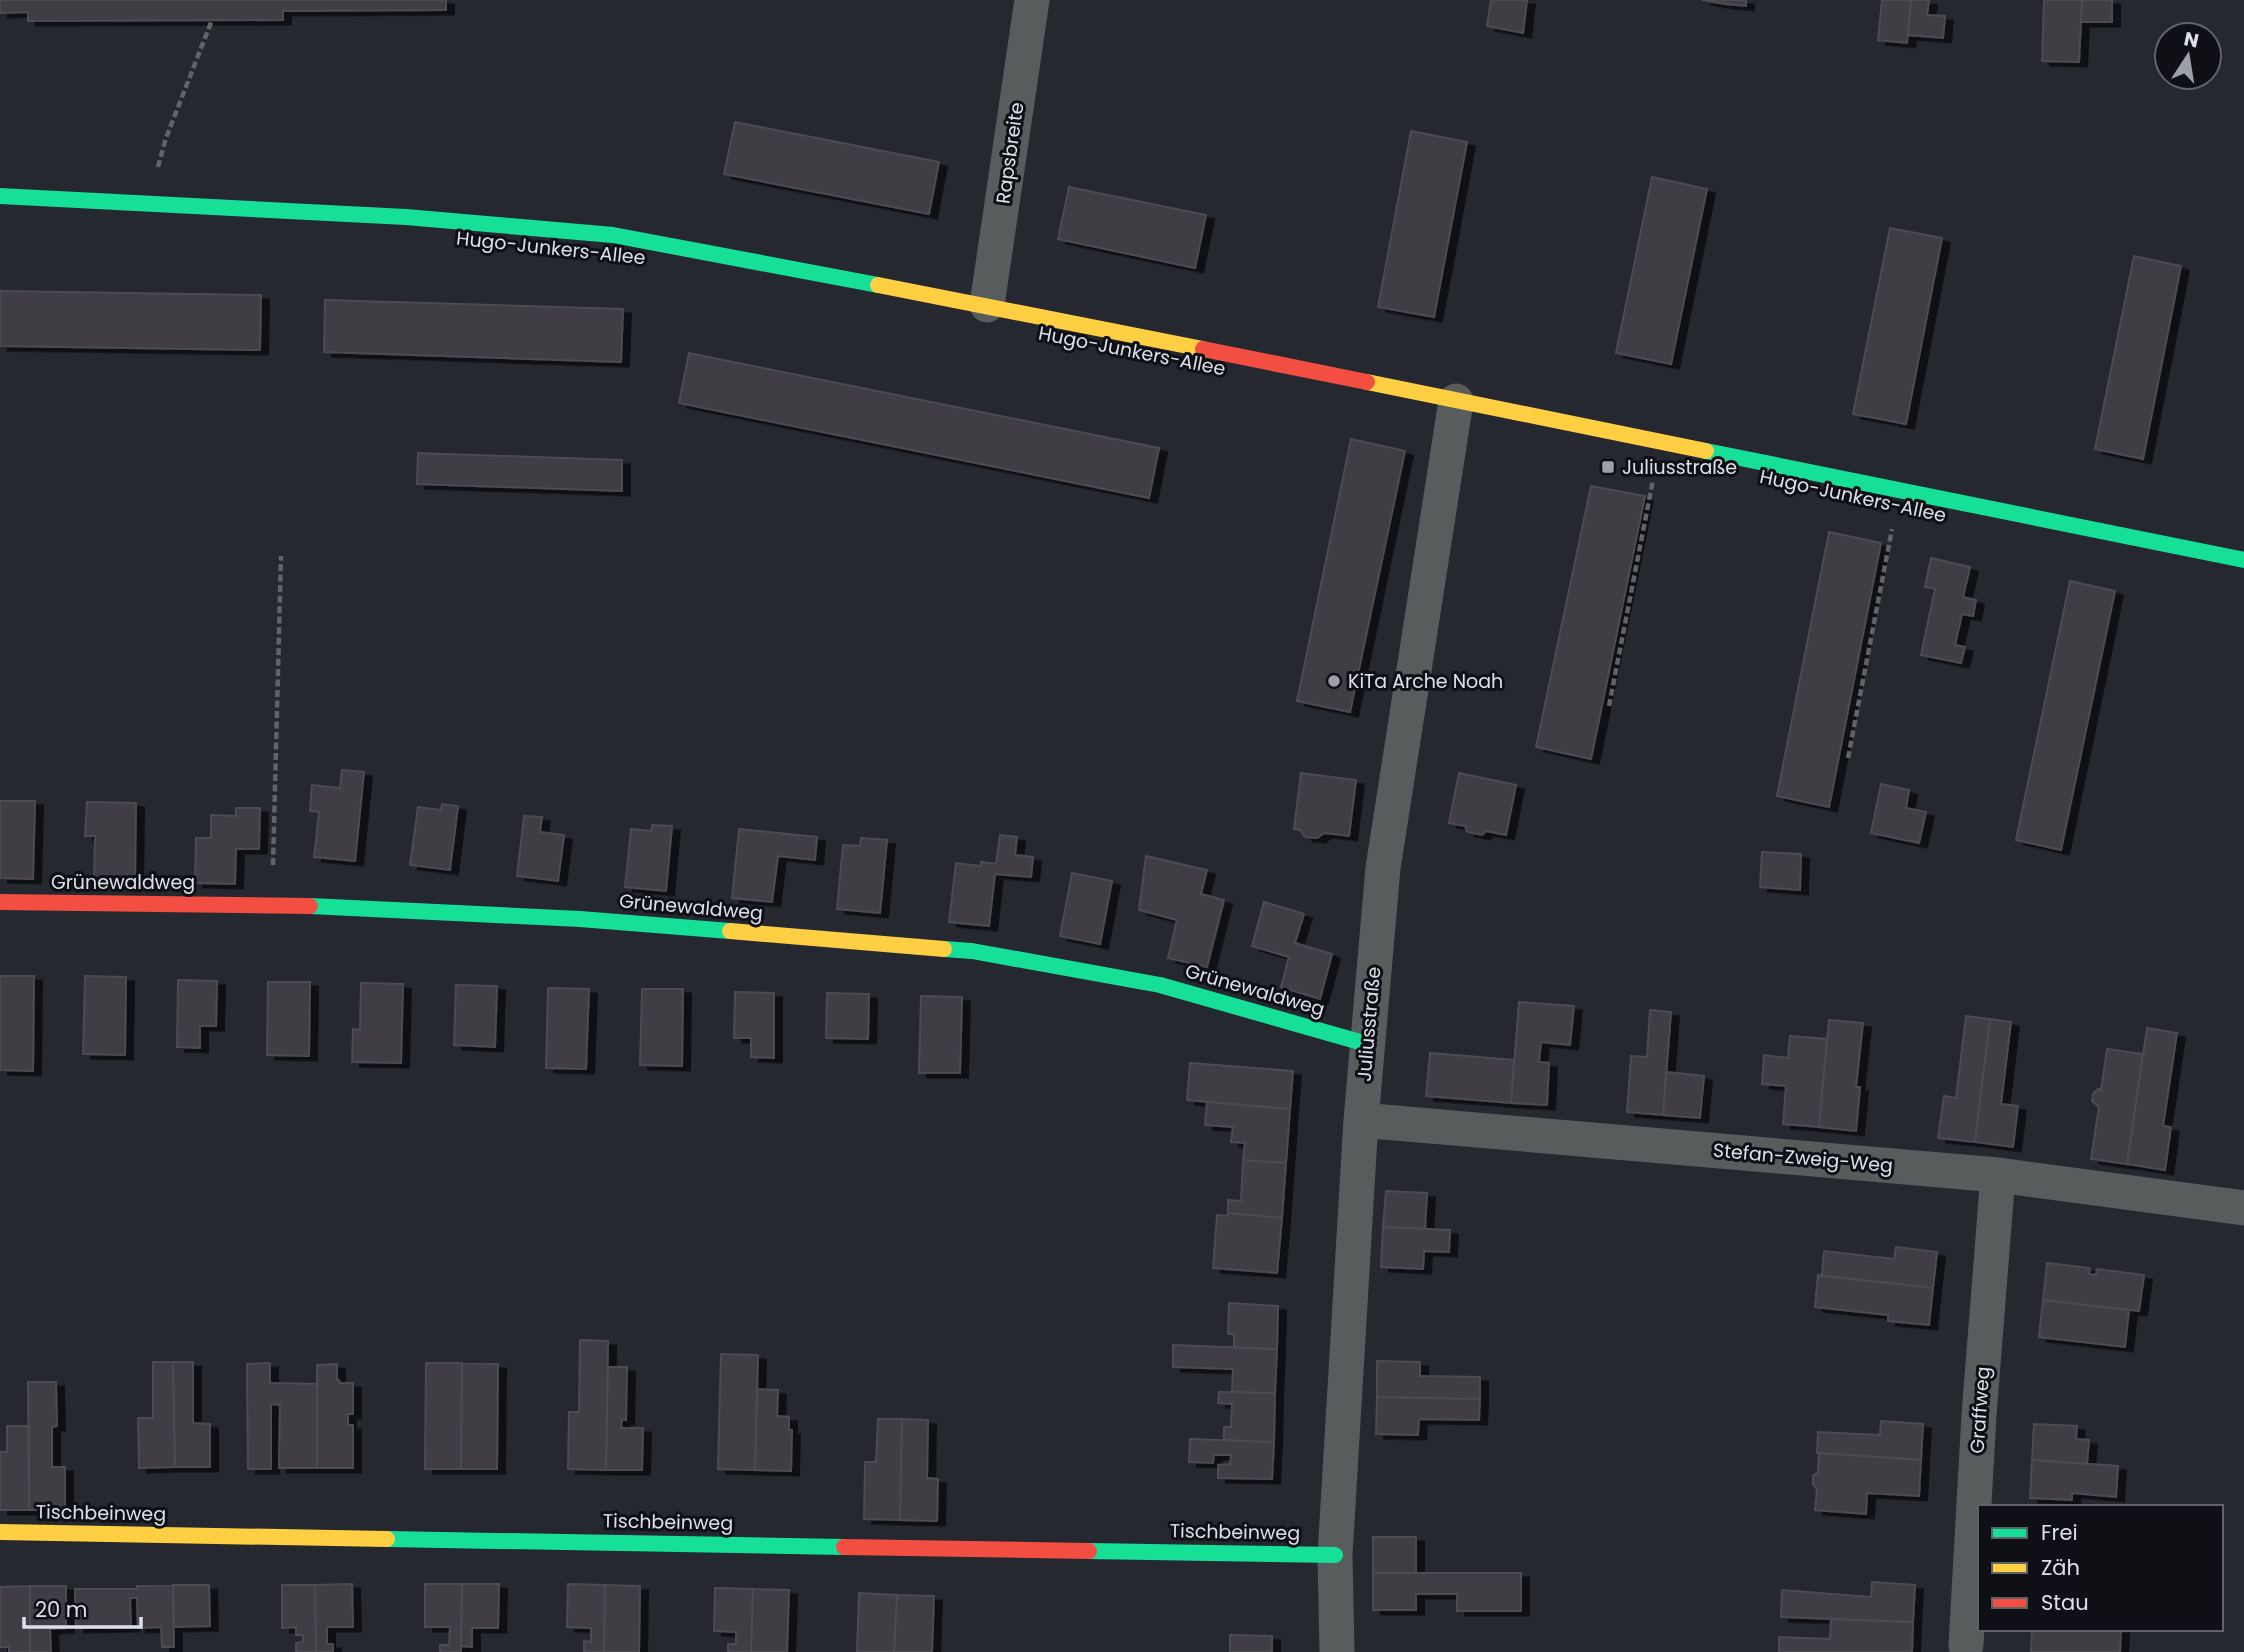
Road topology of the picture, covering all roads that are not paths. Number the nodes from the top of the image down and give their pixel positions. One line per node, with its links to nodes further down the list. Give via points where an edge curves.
1 (1032, 0): 3 (street, Rapsbreite)
2 (0, 196): 3 (street, Hugo-Junkers-Allee, via 406,217 613,235)
3 (987, 305): 4 (street, Hugo-Junkers-Allee)
4 (1456, 401): 5 (street, Hugo-Junkers-Allee); 7 (street, Juliusstraße, via 1383,869)
5 (2244, 560)
6 (0, 902): 7 (street, Grünewaldweg, via 272,904 580,919 972,951 1160,985)
7 (1367, 1044): 8 (street, Juliusstraße)
8 (1361, 1120): 9 (street, Stefan-Zweig-Weg); 12 (street, Juliusstraße)
9 (1998, 1175): 10 (street, Stefan-Zweig-Weg); 13 (street, Graffweg)
10 (2244, 1208)
11 (0, 1532): 12 (street, Tischbeinweg)
12 (1335, 1555): 14 (street, Juliusstraße)
13 (1966, 1645)
14 (1336, 1652)

